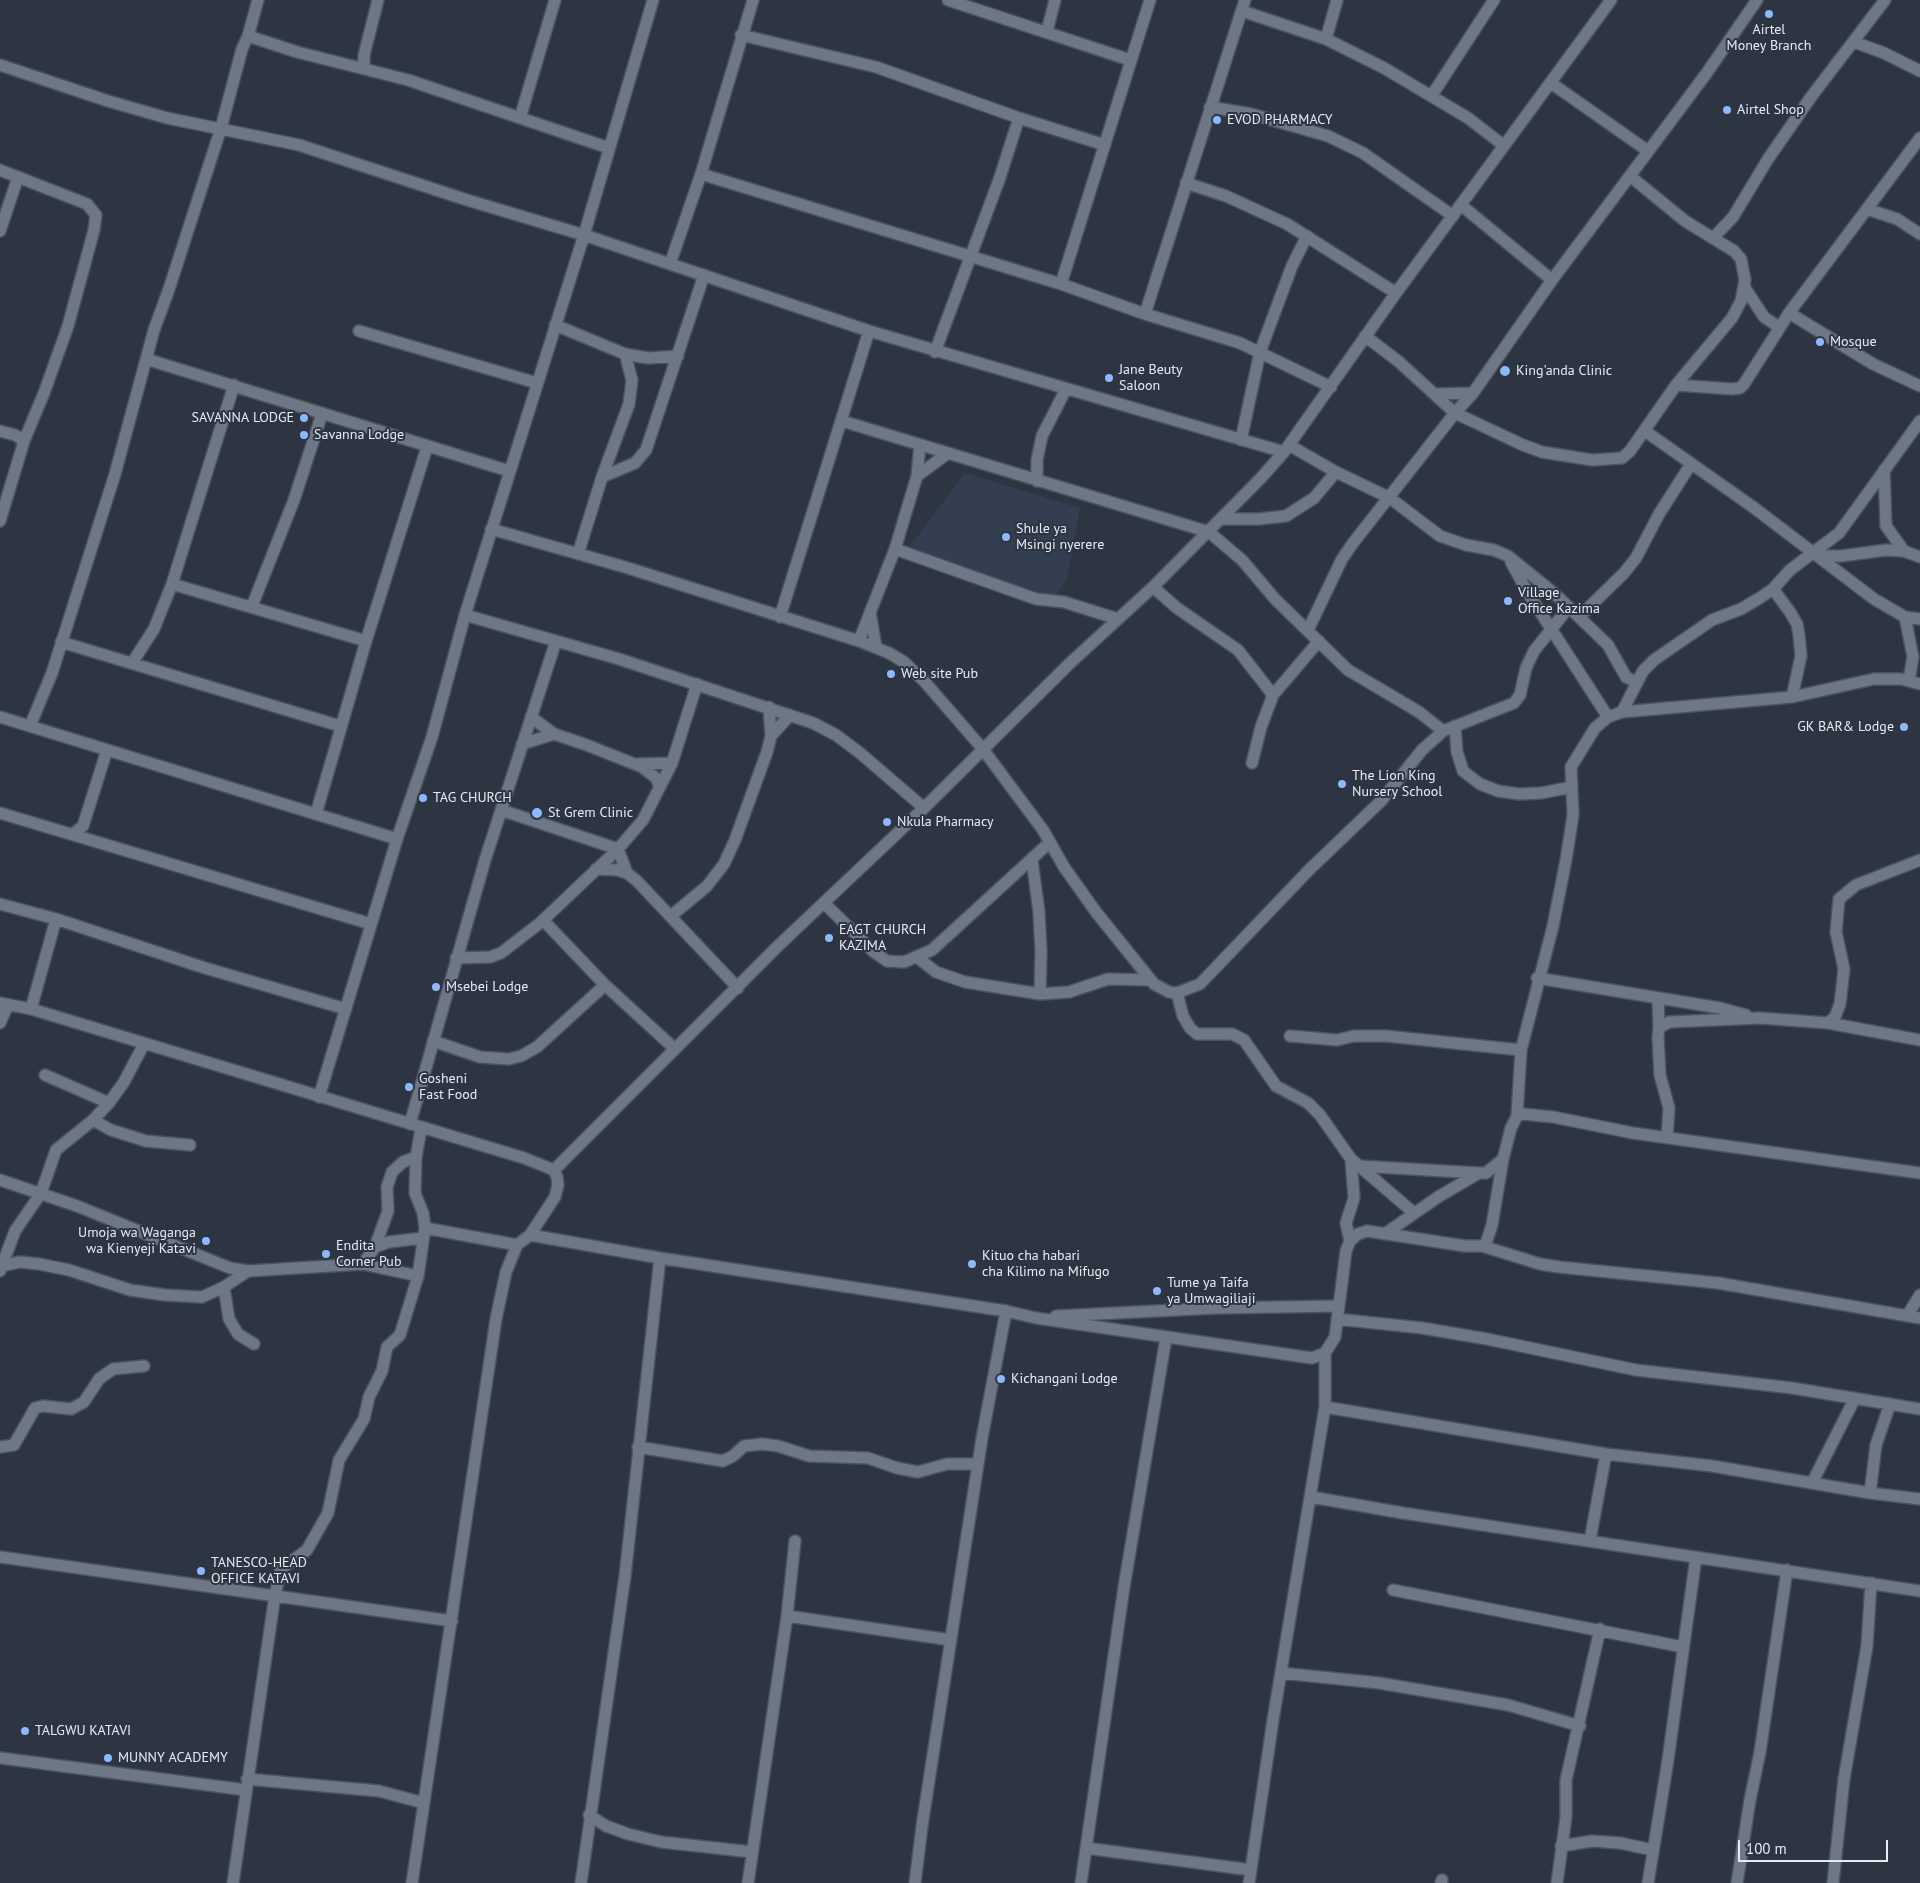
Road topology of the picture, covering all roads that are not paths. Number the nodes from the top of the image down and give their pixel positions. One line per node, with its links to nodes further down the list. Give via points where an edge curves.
1 (258, 0): 17 (street)
2 (378, 0): 22 (street, via 364,55)
3 (555, 0): 27 (street)
4 (653, 0): 33 (street)
5 (753, 0): 16 (street)
6 (948, 0): 15 (street)
7 (1055, 0): 15 (street)
8 (1150, 0): 20 (street)
9 (1337, 0): 18 (street)
10 (1494, 0): 25 (street)
11 (1611, 0): 24 (street)
12 (1757, 0): 34 (street)
13 (1885, 0): 19 (street)
14 (1243, 6): 18 (street); 26 (street)
15 (1046, 31): 20 (street)
16 (741, 35): 28 (street, via 876,66); 36 (street)
17 (248, 36): 22 (street, via 316,58); 29 (street)
18 (1326, 39): 25 (street)
19 (1854, 42): 23 (street); 47 (street, via 1811,97 1733,216)
20 (1130, 60): 31 (street)
21 (0, 65): 29 (street, via 185,123)
22 (364, 68): 27 (street)
23 (1920, 71)
24 (1551, 83): 32 (street); 34 (street)
25 (1432, 95): 32 (street)
26 (1210, 107): 39 (street); 42 (street, via 1251,114 1328,136 1363,153)
27 (520, 118): 33 (street)
28 (1019, 118): 31 (street); 48 (street)
29 (221, 128): 45 (street, via 299,145); 66 (street)
30 (1920, 138): 41 (street)
31 (1105, 145): 52 (street)
32 (1503, 145): 40 (street)
33 (609, 148): 45 (street)
34 (1648, 151): 38 (street)
35 (0, 170): 37 (street)
36 (701, 174): 48 (street); 49 (street)
37 (18, 176): 43 (street); 82 (street, via 87,204 96,215 68,326)
38 (1630, 176): 47 (street); 51 (street)
39 (1186, 183): 46 (street, via 1226,196); 56 (street)
40 (1461, 205): 42 (street); 51 (street)
41 (1866, 209): 44 (street, via 1897,219); 55 (street)
42 (1453, 216): 54 (street)
43 (0, 231)
44 (1920, 234)
45 (584, 235): 49 (street); 57 (street)
46 (1306, 236): 54 (street); 63 (street)
47 (1713, 238): 53 (street, via 1742,259)
48 (970, 256): 52 (street); 62 (street)
49 (670, 264): 50 (street)
50 (704, 276): 60 (street); 65 (street)
51 (1552, 280): 73 (street)
52 (1061, 284): 56 (street)
53 (1745, 288): 58 (street, via 1764,317); 69 (street, via 1728,324)
54 (1396, 293): 61 (street)
55 (1789, 313): 58 (street); 70 (street, via 1873,364)
56 (1145, 314): 63 (street)
57 (555, 325): 64 (street); 67 (street)
58 (1780, 327): 69 (street, via 1740,388)
59 (359, 331): 67 (street)
60 (869, 332): 62 (street); 77 (street)
61 (1365, 336): 71 (street); 74 (street)
62 (935, 352): 72 (street)
63 (1260, 352): 71 (street); 81 (street)
64 (625, 354): 65 (street, via 648,358); 92 (street, via 632,390 618,439)
65 (678, 356): 92 (street, via 646,450 635,463)
66 (146, 359): 68 (street); 122 (street, via 115,474)
67 (537, 383): 89 (street)
68 (234, 385): 76 (street); 105 (street)
69 (1676, 385): 79 (street)
70 (1920, 386)
71 (1331, 387): 85 (street)
72 (1066, 389): 81 (street); 93 (street, via 1042,436 1036,460)
73 (1474, 393): 74 (street); 75 (street)
74 (1436, 394): 75 (street)
75 (1455, 413): 79 (street, via 1542,452 1592,460 1622,458); 94 (street)
76 (322, 414): 84 (street); 108 (street, via 294,500)
77 (842, 421): 83 (street); 112 (street)
78 (1920, 421): 88 (street)
79 (1645, 431): 87 (street)
80 (0, 432): 82 (street)
81 (1241, 440): 85 (street)
82 (24, 441): 96 (street)
83 (920, 445): 86 (street); 91 (street)
84 (427, 447): 89 (street); 119 (street)
85 (1287, 448): 90 (street); 95 (street)
86 (948, 453): 91 (street); 93 (street)
87 (1691, 464): 102 (street); 113 (street, via 1636,558)
88 (1884, 470): 100 (street, via 1886,526); 102 (street, via 1839,532)
89 (509, 471): 97 (street)
90 (1336, 472): 94 (street); 95 (street, via 1314,498 1286,516 1260,520)
91 (917, 476): 99 (street)
92 (602, 477): 101 (street)
93 (1037, 481): 98 (street)
94 (1390, 498): 103 (street, via 1440,536); 118 (street, via 1342,559)
95 (1222, 519): 98 (street)
96 (0, 521)
97 (492, 529): 101 (street); 111 (street)
98 (1209, 532): 106 (street); 118 (street, via 1242,560 1275,599)
99 (895, 549): 110 (street); 115 (street, via 1036,599 1064,602)
100 (1904, 551): 102 (street); 104 (street)
101 (578, 554): 112 (street)
102 (1816, 555): 107 (street, via 1790,570); 114 (street, via 1874,599)
103 (1508, 556): 109 (street); 117 (street)
104 (1920, 557)
105 (172, 584): 108 (street); 125 (street, via 154,629)
106 (1152, 587): 115 (street); 131 (street, via 1238,650)
107 (1773, 589): 126 (street, via 1797,624 1801,656); 128 (street, via 1741,609 1712,620 1673,646 1643,671)
108 (252, 606): 119 (street)
109 (1569, 607): 113 (street); 117 (street)
110 (870, 612): 120 (street); 124 (street)
111 (465, 615): 123 (street); 158 (street, via 432,736)
112 (780, 617): 120 (street)
113 (1579, 617): 128 (street, via 1608,644 1626,677)
114 (1905, 617): 116 (street); 127 (street)
115 (1118, 619): 146 (street)
116 (1920, 619)
117 (1552, 628): 138 (street); 141 (street, via 1534,651 1520,695 1514,703)
118 (1308, 630): 121 (street)
119 (366, 641): 140 (street)
120 (859, 641): 124 (street)
121 (1319, 641): 131 (street); 142 (street, via 1348,670 1419,712)
122 (61, 642): 125 (street); 139 (street)
123 (556, 642): 129 (street); 137 (street)
124 (876, 647): 146 (street, via 904,662 924,681)
125 (132, 663): 140 (street)
126 (1798, 675): 130 (street); 132 (street)
127 (1915, 682): 130 (street, via 1874,679)
128 (1637, 683): 134 (street)
129 (697, 684): 133 (street); 148 (street)
130 (1812, 693): 132 (street)
131 (1273, 695): 149 (street)
132 (1792, 697): 134 (street)
133 (769, 707): 135 (street); 144 (street)
134 (1622, 712): 138 (street)
135 (790, 715): 144 (street); 153 (street, via 836,735)
136 (0, 717): 139 (street)
137 (531, 717): 143 (street); 145 (street)
138 (1608, 717): 152 (street, via 1594,728 1575,756 1571,767)
139 (30, 726): 147 (street)
140 (340, 726): 156 (street)
141 (1455, 726): 142 (street); 152 (street, via 1459,762 1463,770 1480,784 1519,794)
142 (1443, 731): 179 (street, via 1422,750 1381,801 1309,870 1200,984)
143 (554, 734): 145 (street); 150 (street)
144 (771, 736): 168 (street, via 750,805 724,864 707,886)
145 (522, 744): 154 (street)
146 (982, 748): 153 (street); 159 (street)
147 (107, 750): 156 (street); 157 (street, via 83,826)
148 (672, 763): 150 (street); 151 (street)
149 (1252, 763)
150 (636, 764): 151 (street, via 651,774)
151 (660, 787): 160 (street, via 643,820)
152 (1572, 787): 175 (street, via 1573,815 1566,860 1553,926)
153 (924, 808): 165 (street)
154 (501, 810): 160 (street); 173 (street)
155 (0, 813): 157 (street)
156 (316, 814): 158 (street)
157 (73, 834): 171 (street)
158 (398, 839): 171 (street)
159 (1050, 842): 161 (street); 176 (street, via 1093,908)
160 (618, 849): 163 (street); 164 (street)
161 (1032, 860): 174 (street, via 932,950); 180 (street, via 1040,920)
162 (1920, 860): 187 (street, via 1856,885 1839,899 1836,932 1844,969 1840,1004)
163 (596, 869): 164 (street); 167 (street)
164 (627, 872): 168 (street)
165 (824, 903): 174 (street, via 867,946 887,961 904,962); 178 (street)
166 (0, 904): 169 (street)
167 (557, 907): 170 (street); 172 (street)
168 (671, 916): 178 (street)
169 (56, 919): 183 (street); 184 (street, via 205,968)
170 (543, 920): 172 (street); 173 (street, via 501,953 490,957)
171 (371, 924): 184 (street)
172 (555, 933): 177 (street)
173 (456, 958): 191 (street)
174 (918, 958): 180 (street, via 936,972 964,982)
175 (1538, 978): 181 (street); 194 (street)
176 (1151, 980): 179 (street, via 1161,990); 180 (street, via 1108,979 1069,992)
177 (605, 985): 191 (street, via 537,1046 521,1056 509,1059 480,1057); 193 (street)
178 (738, 988): 193 (street)
179 (1177, 993): 206 (street, via 1190,1028 1197,1034 1232,1034 1244,1040 1276,1086 1308,1103)
180 (1040, 994)
181 (1658, 998): 185 (street); 188 (street)
182 (4, 1004): 183 (street); 186 (street)
183 (32, 1009): 192 (street)
184 (346, 1009): 196 (street)
185 (1760, 1018): 187 (street); 188 (street, via 1669,1022)
186 (0, 1023)
187 (1828, 1024): 190 (street)
188 (1659, 1028): 202 (street, via 1660,1076 1669,1108)
189 (1290, 1036): 194 (street, via 1336,1040 1354,1036 1386,1036)
190 (1920, 1040)
191 (433, 1041): 200 (street)
192 (144, 1044): 196 (street); 197 (street)
193 (675, 1049): 207 (street)
194 (1521, 1050): 198 (street)
195 (45, 1075): 197 (street)
196 (319, 1097): 200 (street)
197 (109, 1103): 199 (street)
198 (1517, 1116): 202 (street, via 1533,1114); 205 (street)
199 (93, 1120): 203 (street, via 111,1130 146,1141); 211 (street, via 56,1150)
200 (410, 1124): 201 (street)
201 (421, 1129): 204 (street); 207 (street, via 524,1158)
202 (1667, 1138): 209 (street)
203 (190, 1145)
204 (416, 1157): 213 (street, via 415,1192 423,1213); 219 (street, via 403,1162 392,1172 387,1187 388,1212)
205 (1503, 1159): 208 (street, via 1486,1173); 218 (street, via 1492,1225)
206 (1355, 1163): 208 (street); 212 (street); 216 (street, via 1354,1198 1346,1223)
207 (554, 1170): 215 (street, via 558,1185 555,1197)
208 (1479, 1173): 212 (street)
209 (1920, 1173)
210 (0, 1180): 211 (street)
211 (41, 1193): 222 (street, via 15,1231); 223 (street, via 230,1268)
212 (1414, 1213): 214 (street)
213 (424, 1233): 217 (street); 219 (street); 224 (street)
214 (1386, 1233): 216 (street, via 1366,1231); 218 (street)
215 (530, 1235): 217 (street); 220 (street)
216 (1350, 1241): 227 (street, via 1343,1267)
217 (517, 1244): 260 (street, via 506,1272 496,1320)
218 (1482, 1246): 229 (street, via 1540,1264 1718,1283)
219 (375, 1247): 221 (street)
220 (660, 1258): 228 (street); 242 (street)
221 (363, 1264): 223 (street); 224 (street)
222 (1, 1268): 225 (street, via 20,1262 40,1264 130,1290 165,1295 202,1296)
223 (248, 1271): 225 (street)
224 (418, 1276): 258 (street, via 400,1335 387,1347 382,1371 371,1390 364,1419 339,1460 328,1513 307,1550 280,1569)
225 (224, 1287): 234 (street, via 229,1319 238,1334)
226 (1920, 1294): 229 (street)
227 (1339, 1306): 230 (street, via 1178,1309); 232 (street)
228 (1006, 1311): 230 (street); 244 (street)
229 (1907, 1316): 231 (street)
230 (1036, 1318): 233 (street)
231 (1920, 1318)
232 (1337, 1320): 235 (street, via 1335,1337); 237 (street, via 1422,1328 1636,1370)
233 (1166, 1338): 235 (street, via 1312,1358); 273 (street, via 1124,1587)
234 (254, 1344)
235 (1326, 1353): 239 (street)
236 (144, 1366): 241 (street, via 113,1369 99,1379 84,1402 71,1409 35,1408 14,1445)
237 (1855, 1398): 238 (street); 245 (street)
238 (1890, 1404): 240 (street); 247 (street, via 1876,1445)
239 (1324, 1407): 243 (street); 248 (street)
240 (1920, 1409)
241 (0, 1447)
242 (638, 1447): 244 (street, via 723,1461 748,1444 770,1445 809,1456 868,1458 918,1472 947,1464); 269 (street, via 625,1576)
243 (1606, 1454): 245 (street, via 1712,1466); 250 (street)
244 (978, 1464): 262 (street)
245 (1812, 1483): 247 (street)
246 (1920, 1486): 249 (street)
247 (1870, 1493): 249 (street)
248 (1311, 1497): 250 (street, via 1404,1514); 264 (street)
249 (1919, 1499)
250 (1590, 1540): 253 (street)
251 (795, 1541): 259 (street)
252 (0, 1556): 258 (street)
253 (1696, 1557): 254 (street); 263 (street)
254 (1787, 1570): 255 (street); 286 (street)
255 (1870, 1583): 257 (street); 287 (street, via 1867,1646 1844,1779)
256 (1393, 1590): 261 (street)
257 (1920, 1591)
258 (274, 1595): 260 (street); 267 (street)
259 (787, 1616): 262 (street); 275 (street)
260 (452, 1621): 268 (street)
261 (1600, 1629): 263 (street); 265 (street)
262 (951, 1640): 281 (street)
263 (1683, 1647): 274 (street)
264 (1281, 1673): 265 (street, via 1379,1683 1508,1705); 276 (street)
265 (1580, 1726): 272 (street, via 1566,1780 1566,1817)
266 (0, 1758): 267 (street)
267 (246, 1785): 268 (street, via 379,1791); 277 (street)
268 (424, 1802): 278 (street)
269 (589, 1815): 270 (street); 271 (street)
270 (606, 1826): 271 (street); 275 (street, via 660,1842)
271 (586, 1834): 279 (street)
272 (1561, 1846): 274 (street, via 1592,1841); 284 (street)
273 (1086, 1848): 276 (street); 282 (street)
274 (1653, 1850): 285 (street)
275 (752, 1852): 280 (street)
276 (1251, 1870): 283 (street)
277 (233, 1883)
278 (412, 1883)
279 (581, 1883)
280 (748, 1883)
281 (915, 1883)
282 (1081, 1883)
283 (1249, 1883)
284 (1557, 1883)
285 (1648, 1883)
286 (1738, 1883)
287 (1833, 1883)

